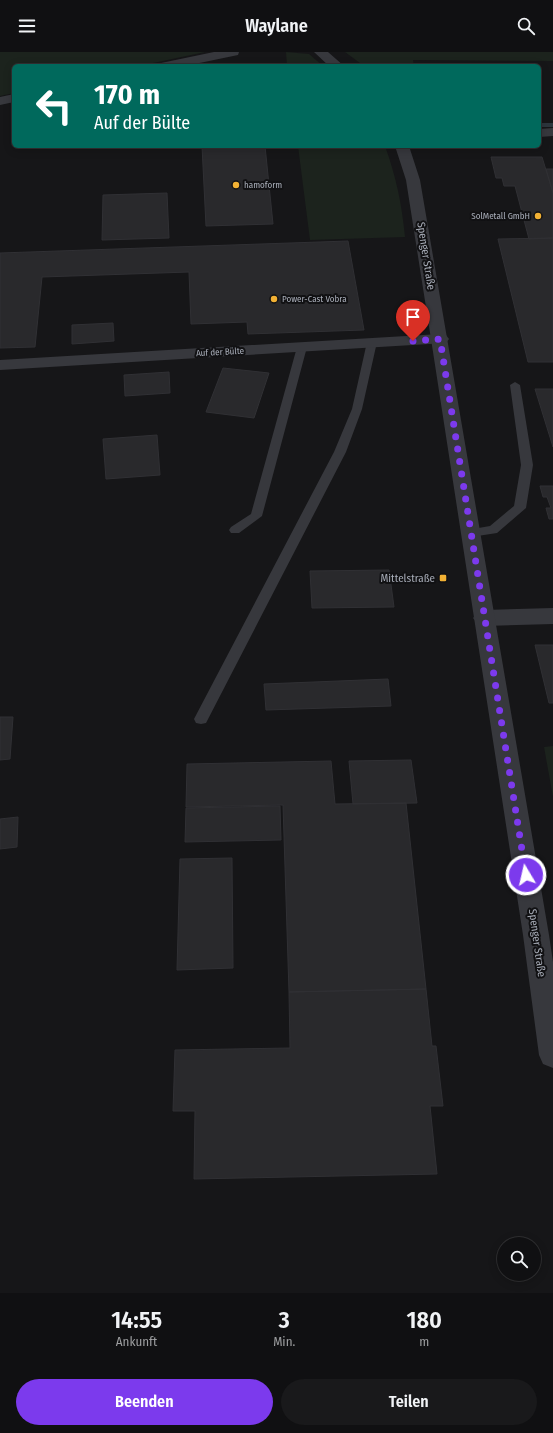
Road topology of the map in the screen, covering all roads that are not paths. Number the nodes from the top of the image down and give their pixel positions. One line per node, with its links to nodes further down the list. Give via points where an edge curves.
1 (233, 52): 3 (street)
2 (320, 52): 4 (street)
3 (176, 64)
4 (334, 64)
5 (12, 98): 6 (street)
6 (0, 101)
7 (553, 132): 8 (street)
8 (541, 133)
9 (403, 148): 10 (street, Spenger Straße, via 413,180)
10 (440, 339): 11 (street, Auf der Bülte); 16 (street, Spenger Straße)
11 (372, 342): 12 (street, Auf der Bülte); 19 (lane, via 357,409 340,452)
12 (302, 347): 13 (street, Auf der Bülte); 15 (lane, via 256,516)
13 (0, 365)
14 (515, 385): 16 (lane, via 527,465 520,508 493,530)
15 (235, 530)
16 (471, 533): 18 (street, Spenger Straße)
17 (553, 616): 18 (street)
18 (484, 618): 20 (street, Spenger Straße, via 535,927)
19 (201, 719)
20 (553, 1055)

